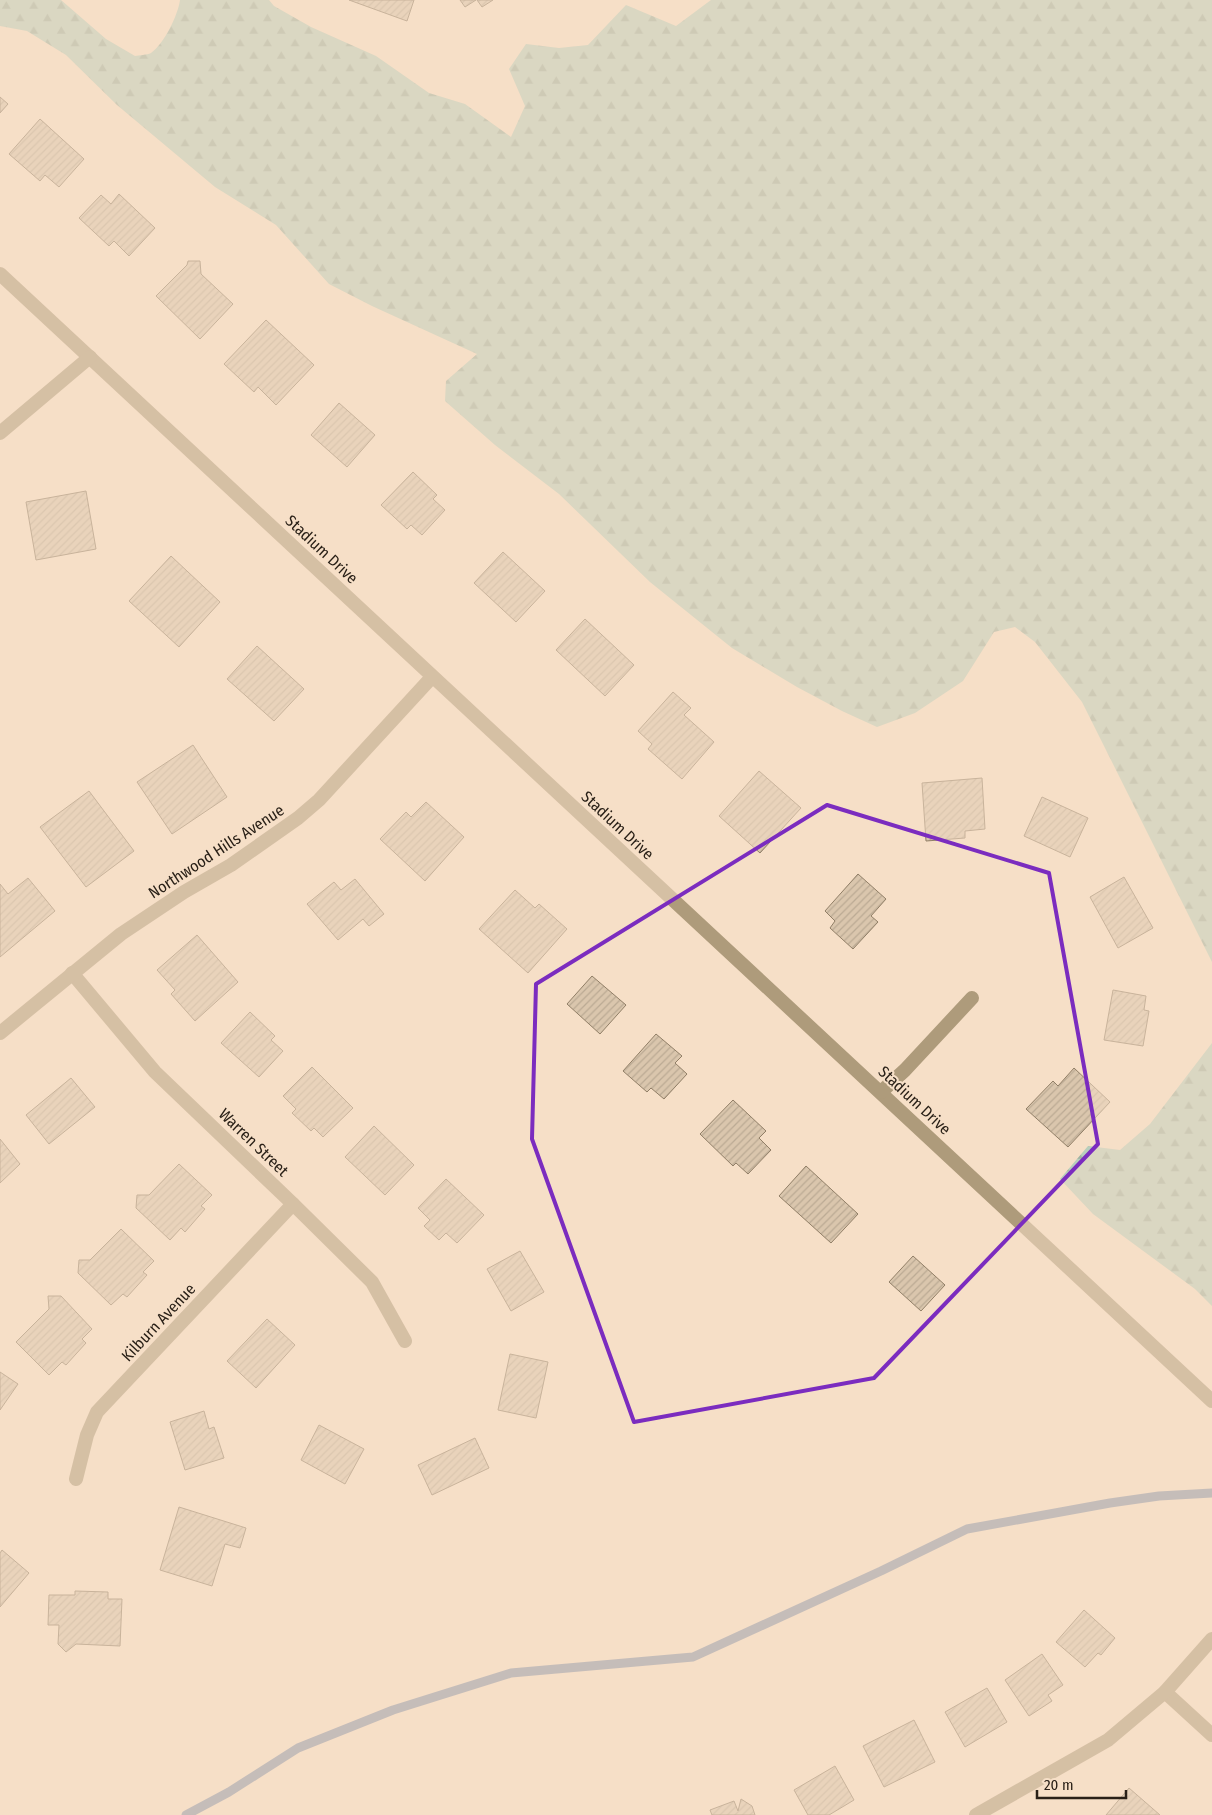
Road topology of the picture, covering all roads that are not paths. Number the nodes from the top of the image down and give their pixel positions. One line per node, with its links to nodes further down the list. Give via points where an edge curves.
1 (0, 274): 2 (street, Stadium Drive)
2 (90, 358): 3 (street); 4 (street, Stadium Drive)
3 (0, 433)
4 (432, 677): 5 (street, Northwood Hills Avenue, via 319,800 298,818 231,865 121,934); 8 (street, Stadium Drive)
5 (72, 973): 7 (street, Northwood Hills Avenue); 9 (street, Warren Street, via 155,1072)
6 (972, 998): 8 (street)
7 (0, 1033)
8 (881, 1092): 11 (street, Stadium Drive)
9 (293, 1204): 10 (street, Warren Street, via 372,1282); 12 (street, Kilburn Avenue, via 97,1412 87,1435)
10 (405, 1340)
11 (1212, 1401)
12 (76, 1479)
13 (1212, 1639): 14 (street)
14 (1165, 1692): 15 (street); 16 (street, via 1108,1740)
15 (1212, 1735)
16 (976, 1815)

